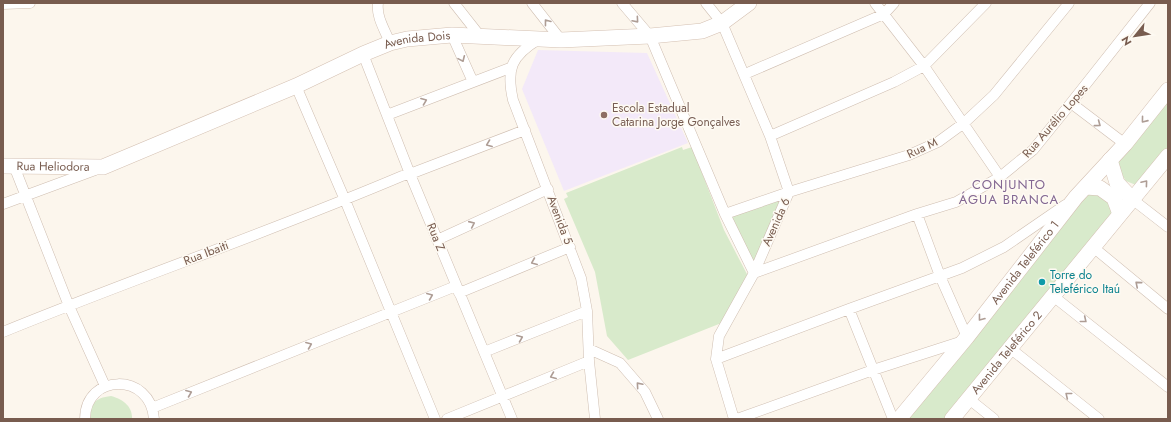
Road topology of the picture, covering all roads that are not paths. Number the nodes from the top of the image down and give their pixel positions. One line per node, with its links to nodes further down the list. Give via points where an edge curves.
1 (30, 3): 13 (street)
2 (378, 3): 21 (street, via 379,18)
3 (454, 3): 17 (street)
4 (532, 3): 20 (street, one-way to 4)
5 (622, 3): 18 (street, one-way to 18)
6 (706, 3): 15 (street, Avenida 6)
7 (749, 3): 15 (main road, Avenida Dois)
8 (875, 3): 14 (street)
9 (894, 3): 14 (street)
10 (986, 3): 23 (street)
11 (1069, 3): 31 (street, Rua M, via 994,95)
12 (1150, 3): 29 (street, Rua Aurélio Lopes)
13 (3, 4)
14 (884, 14): 23 (street); 25 (street)
15 (722, 23): 18 (main road, Avenida Dois, via 702,31); 25 (street, Avenida 6)
16 (452, 35): 17 (main road, Avenida Dois); 21 (main road, Avenida Dois); 26 (street, one-way to 26)
17 (480, 36): 19 (main road, Avenida Dois)
18 (650, 36): 20 (main road, Avenida Dois); 48 (street)
19 (539, 39): 20 (main road, Avenida Dois); 24 (street, via 519,54)
20 (561, 40)
21 (390, 43): 22 (main road, Avenida Dois)
22 (363, 54): 27 (main road, Avenida Dois); 30 (street, Rua Z)
23 (924, 66): 31 (street); 33 (street, via 894,82)
24 (510, 68): 26 (street); 32 (street, Avenida 5, via 509,84)
25 (744, 74): 33 (street, Avenida 6)
26 (473, 82): 30 (street, one-way to 26)
27 (296, 86): 38 (main road, Avenida Dois); 46 (street)
28 (1168, 90): 34 (main road, Avenida Teleférico 1, one-way to 34)
29 (1071, 103): 34 (street, one-way to 34); 40 (street, Rua Aurélio Lopes, via 1033,150)
30 (387, 115): 39 (street, Rua Z)
31 (964, 123): 40 (street); 42 (street, Rua M, via 938,142 909,155)
32 (525, 130): 39 (street, Rua Ibaiti, one-way to 39); 41 (street, Avenida 5)
33 (770, 136): 42 (street, Avenida 6)
34 (1125, 144): 36 (main road, Avenida Teleférico 1)
35 (1168, 156): 45 (main road, Avenida Teleférico 2, one-way to 35)
36 (1110, 160): 43 (main road, Avenida Teleférico 1); 45 (main road, via 1117,183)
37 (9, 166): 38 (main road, Rua Heliodora); 44 (street)
38 (103, 167): 44 (street)
39 (410, 174): 46 (street, Rua Ibaiti); 54 (street, Rua Z)
40 (1000, 177): 49 (street, Rua Aurélio Lopes, via 956,202)
41 (548, 189): 54 (street, one-way to 41); 55 (street, Avenida 5)
42 (789, 192): 48 (street, Rua M); 57 (street, Avenida 6)
43 (1081, 192): 50 (main road, via 1100,188 1114,198); 52 (street); 53 (main road, Avenida Teleférico 1)
44 (26, 194): 47 (street); 61 (street)
45 (1132, 199): 50 (main road, Avenida Teleférico 2); 51 (street)
46 (345, 200): 61 (street, Rua Ibaiti); 65 (street)
47 (3, 204)
48 (725, 214): 57 (street)
49 (917, 214): 57 (street, Rua Aurélio Lopes); 58 (street)
50 (1120, 214): 56 (main road, Avenida Teleférico 2)
51 (1168, 227)
52 (1025, 233): 53 (street, via 1033,232); 58 (street, via 984,258)
53 (1045, 236): 67 (main road, Avenida Teleférico 1, one-way to 67)
54 (437, 240): 59 (street, Rua Z)
55 (570, 247): 59 (street, one-way to 59); 64 (street, Avenida 5, via 581,278)
56 (1093, 247): 60 (main road, Avenida Teleférico 2); 63 (street, one-way to 56)
57 (754, 273): 71 (street, Avenida 6, via 719,336)
58 (940, 276): 62 (street); 67 (street)
59 (457, 289): 65 (street, one-way to 59); 70 (street, Rua Z)
60 (1053, 296): 68 (main road, Avenida Teleférico 2); 75 (street, one-way to 75)
61 (69, 306): 66 (street, Rua Ibaiti); 74 (street)
62 (849, 309): 71 (street); 73 (street)
63 (1168, 309)
64 (587, 311): 69 (street, Avenida 5); 70 (street, one-way to 64)
65 (390, 312): 78 (street, one-way to 65); 81 (street)
66 (3, 332)
67 (965, 339): 73 (street); 88 (main road, Avenida Teleférico 1)
68 (1011, 348): 77 (main road, Avenida Teleférico 2); 91 (street, one-way to 68)
69 (589, 349): 72 (street, Avenida 5); 85 (street, one-way to 69, via 645,392 620,363)
70 (484, 352): 76 (street, Rua Z)
71 (716, 359): 86 (street, Avenida 6)
72 (589, 361): 76 (street, one-way to 76); 84 (street, Avenida 5)
73 (873, 370): 86 (street); 87 (street)
74 (105, 386): 78 (street, via 117,383 139,389 147,397); 79 (street, via 89,401)
75 (1168, 388)
76 (503, 396): 82 (street); 83 (street, Rua Z)
77 (969, 399): 89 (main road, Avenida Teleférico 2); 90 (street)
78 (152, 408): 80 (street)
79 (85, 419)
80 (154, 419)
81 (435, 419)
82 (447, 419)
83 (512, 419)
84 (595, 419)
85 (658, 419)
86 (735, 419)
87 (893, 419)
88 (899, 419)
89 (952, 419)
90 (994, 419)
91 (1099, 419)

